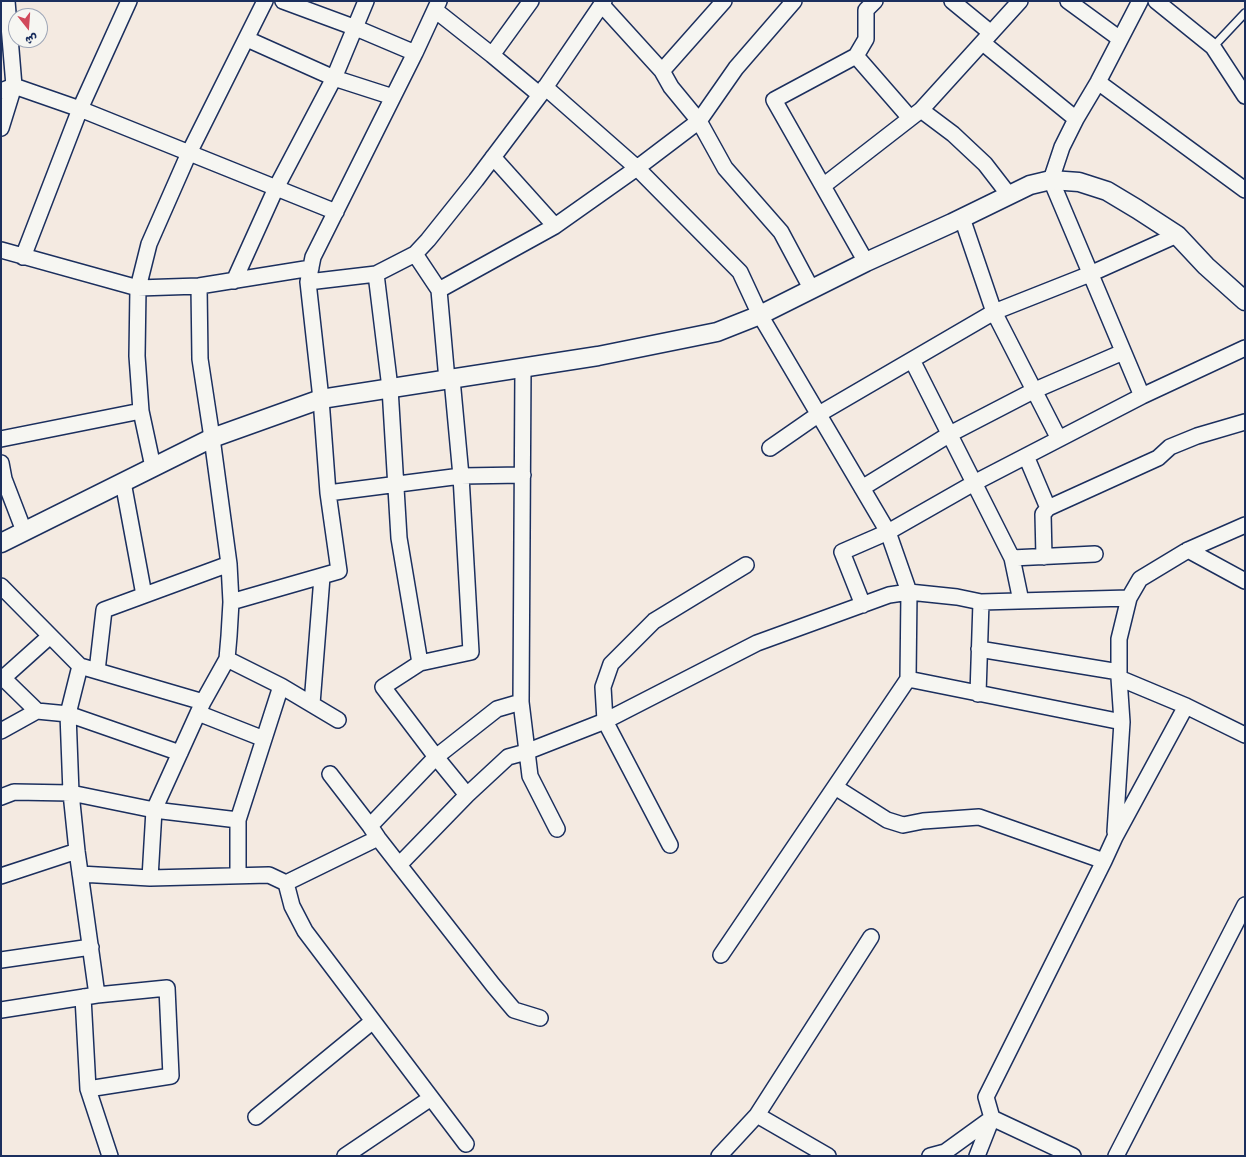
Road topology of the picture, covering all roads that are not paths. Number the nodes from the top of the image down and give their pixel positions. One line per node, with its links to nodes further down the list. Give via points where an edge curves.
1 (7, 1): 29 (street)
2 (130, 1): 33 (street)
3 (266, 1): 20 (street)
4 (283, 1): 18 (street)
5 (366, 1): 18 (street)
6 (531, 1): 24 (street)
7 (724, 1): 26 (street)
8 (794, 1): 36 (street, via 736,68)
9 (875, 1): 25 (street, via 866,10 866,39)
10 (952, 1): 19 (street)
11 (1020, 1): 19 (street)
12 (1068, 1): 21 (street)
13 (1140, 1): 21 (street)
14 (1156, 1): 22 (street)
15 (603, 3): 26 (street); 30 (street)
16 (437, 6): 23 (street); 24 (street)
17 (1245, 13): 22 (lane)
18 (356, 28): 23 (street); 27 (street)
19 (987, 38): 34 (street); 35 (street)
20 (247, 39): 27 (street); 38 (street)
21 (1120, 39): 28 (street)
22 (1213, 48): 31 (street)
23 (415, 54): 32 (street)
24 (492, 55): 30 (street)
25 (856, 56): 34 (street); 42 (street, via 774,100)
26 (662, 71): 36 (street, via 671,87)
27 (334, 78): 32 (street); 43 (street)
28 (1098, 82): 35 (street); 44 (street)
29 (8, 88): 33 (street); 37 (street)
30 (543, 91): 39 (street); 40 (street)
31 (1245, 96)
32 (393, 97): 46 (street)
33 (80, 109): 38 (street); 52 (street)
34 (916, 114): 42 (street); 45 (street, via 954,134 985,164)
35 (1076, 119): 41 (street, via 1062,147)
36 (699, 121): 40 (street); 61 (street, via 725,168 781,232)
37 (1, 128)
38 (189, 153): 43 (street); 59 (street, via 149,244)
39 (493, 157): 48 (street); 51 (street)
40 (637, 168): 48 (street); 64 (street, via 740,272)
41 (1051, 180): 45 (street, via 1030,185); 49 (street, via 1079,182 1106,191); 55 (street)
42 (823, 186): 53 (street)
43 (276, 188): 46 (street); 57 (street)
44 (1245, 190)
45 (1009, 195): 47 (street)
46 (336, 212): 56 (street, via 313,257)
47 (962, 218): 53 (street); 63 (street)
48 (555, 226): 60 (street)
49 (1177, 235): 55 (street); 62 (street, via 1206,266)
50 (1, 250): 52 (street)
51 (416, 254): 54 (street); 60 (street)
52 (23, 257): 59 (street)
53 (866, 262): 61 (street)
54 (376, 274): 56 (street); 70 (street)
55 (1090, 274): 63 (street); 66 (street)
56 (310, 275): 57 (street); 73 (street)
57 (234, 281): 58 (street)
58 (198, 286): 59 (street); 78 (street, via 200,359)
59 (138, 288): 74 (street, via 137,356)
60 (439, 290): 69 (street)
61 (812, 290): 64 (street)
62 (1245, 301)
63 (994, 312): 67 (street); 71 (street)
64 (760, 315): 68 (street, via 717,332); 75 (street)
65 (1245, 349): 72 (street)
66 (1123, 352): 71 (street); 72 (street)
67 (912, 360): 75 (street); 77 (street)
68 (523, 368): 69 (street); 85 (street)
69 (450, 379): 70 (street); 86 (street)
70 (390, 388): 73 (street); 89 (street)
71 (1033, 391): 77 (street); 80 (street)
72 (1142, 396): 80 (street)
73 (321, 399): 78 (street); 91 (street)
74 (141, 411): 79 (street); 84 (street)
75 (819, 414): 81 (street); 90 (street)
76 (1245, 422): 92 (street, via 1170,447 1158,458)
77 (950, 434): 88 (street); 90 (street)
78 (212, 438): 84 (street); 101 (street)
79 (1, 439)
80 (1059, 439): 82 (street)
81 (770, 448)
82 (1026, 456): 88 (street); 92 (street)
83 (1, 462): 94 (street, via 4,478)
84 (153, 467): 87 (street)
85 (523, 475): 86 (street); 124 (street)
86 (461, 476): 89 (street); 116 (street, via 471,652)
87 (123, 482): 94 (street); 107 (street)
88 (974, 483): 95 (street); 100 (street)
89 (396, 484): 91 (street); 116 (street, via 399,538)
90 (862, 488): 95 (street)
91 (328, 493): 103 (street, via 339,571)
92 (1048, 508): 99 (street, via 1043,514)
93 (1245, 525): 97 (street)
94 (24, 531): 96 (street)
95 (888, 532): 106 (street); 112 (street, via 842,552)
96 (1, 543)
97 (1188, 550): 104 (street); 108 (street, via 1140,579)
98 (1095, 554): 99 (street)
99 (1044, 557): 100 (street)
100 (1012, 558): 109 (street)
101 (229, 564): 107 (street); 110 (street)
102 (746, 564): 131 (street, via 654,621 612,664 603,687)
103 (322, 577): 110 (street); 125 (street)
104 (1245, 581)
105 (1, 586): 113 (street)
106 (909, 592): 111 (street); 112 (street, via 889,595); 121 (street)
107 (144, 595): 118 (street, via 104,610)
108 (1129, 598): 109 (street); 119 (street, via 1119,639)
109 (1021, 601): 111 (street)
110 (231, 602): 115 (street)
111 (981, 602): 114 (street)
112 (863, 605): 131 (street, via 757,643)
113 (50, 636): 117 (street); 120 (street)
114 (980, 649): 119 (street); 123 (street)
115 (226, 659): 122 (street); 127 (street)
116 (420, 663): 138 (street, via 383,687)
117 (80, 666): 118 (street); 129 (street)
118 (97, 671): 127 (street)
119 (1119, 675): 126 (street); 132 (street)
120 (2, 678): 128 (street)
121 (908, 679): 123 (street); 140 (street)
122 (281, 686): 125 (street); 135 (street)
123 (978, 694): 132 (street)
124 (521, 702): 136 (street); 138 (street, via 498,709)
125 (312, 704): 130 (street)
126 (1186, 706): 134 (street); 148 (street)
127 (200, 707): 135 (street); 137 (street)
128 (38, 711): 129 (street); 133 (street)
129 (68, 714): 137 (street); 141 (street)
130 (338, 720)
131 (605, 721): 136 (street); 149 (street)
132 (1122, 722): 148 (street)
133 (1, 731)
134 (1245, 735)
135 (264, 739): 145 (street)
136 (526, 752): 142 (street, via 508,757); 146 (street, via 530,776)
137 (180, 753): 144 (street)
138 (436, 757): 142 (street); 147 (street)
139 (330, 774): 147 (street)
140 (835, 787): 151 (street, via 888,820 903,825 979,816); 161 (street)
141 (71, 793): 143 (street, via 14,792); 144 (street); 150 (street)
142 (467, 795): 152 (street)
143 (1, 797)
144 (154, 810): 145 (street); 156 (street)
145 (238, 820): 155 (street)
146 (557, 828)
147 (374, 832): 152 (street); 157 (street)
148 (1115, 837): 151 (street)
149 (670, 845)
150 (77, 851): 153 (street); 154 (street)
151 (1104, 861): 171 (street, via 986,1097)
152 (399, 865): 165 (street, via 514,1010)
153 (80, 874): 156 (street); 160 (street)
154 (1, 876)
155 (238, 876): 156 (street); 157 (street, via 269,875)
156 (150, 878)
157 (286, 883): 166 (street, via 292,906 305,931)
158 (1245, 905): 180 (street)
159 (871, 937): 169 (street)
160 (91, 948): 162 (street); 163 (street)
161 (722, 955)
162 (1, 960)
163 (90, 996): 164 (street); 167 (street); 167 (street, via 167,988 171,1076)
164 (1, 1010)
165 (540, 1018)
166 (373, 1021): 168 (street); 170 (street)
167 (88, 1089): 173 (street)
168 (431, 1098): 172 (street); 174 (street)
169 (757, 1115): 175 (street); 176 (street)
170 (256, 1117)
171 (992, 1118): 177 (street, via 945,1152); 178 (street); 179 (street)
172 (466, 1144)
173 (110, 1156)
174 (345, 1156)
175 (718, 1156)
176 (828, 1156)
177 (930, 1156)
178 (977, 1156)
179 (1073, 1156)
180 (1116, 1156)

